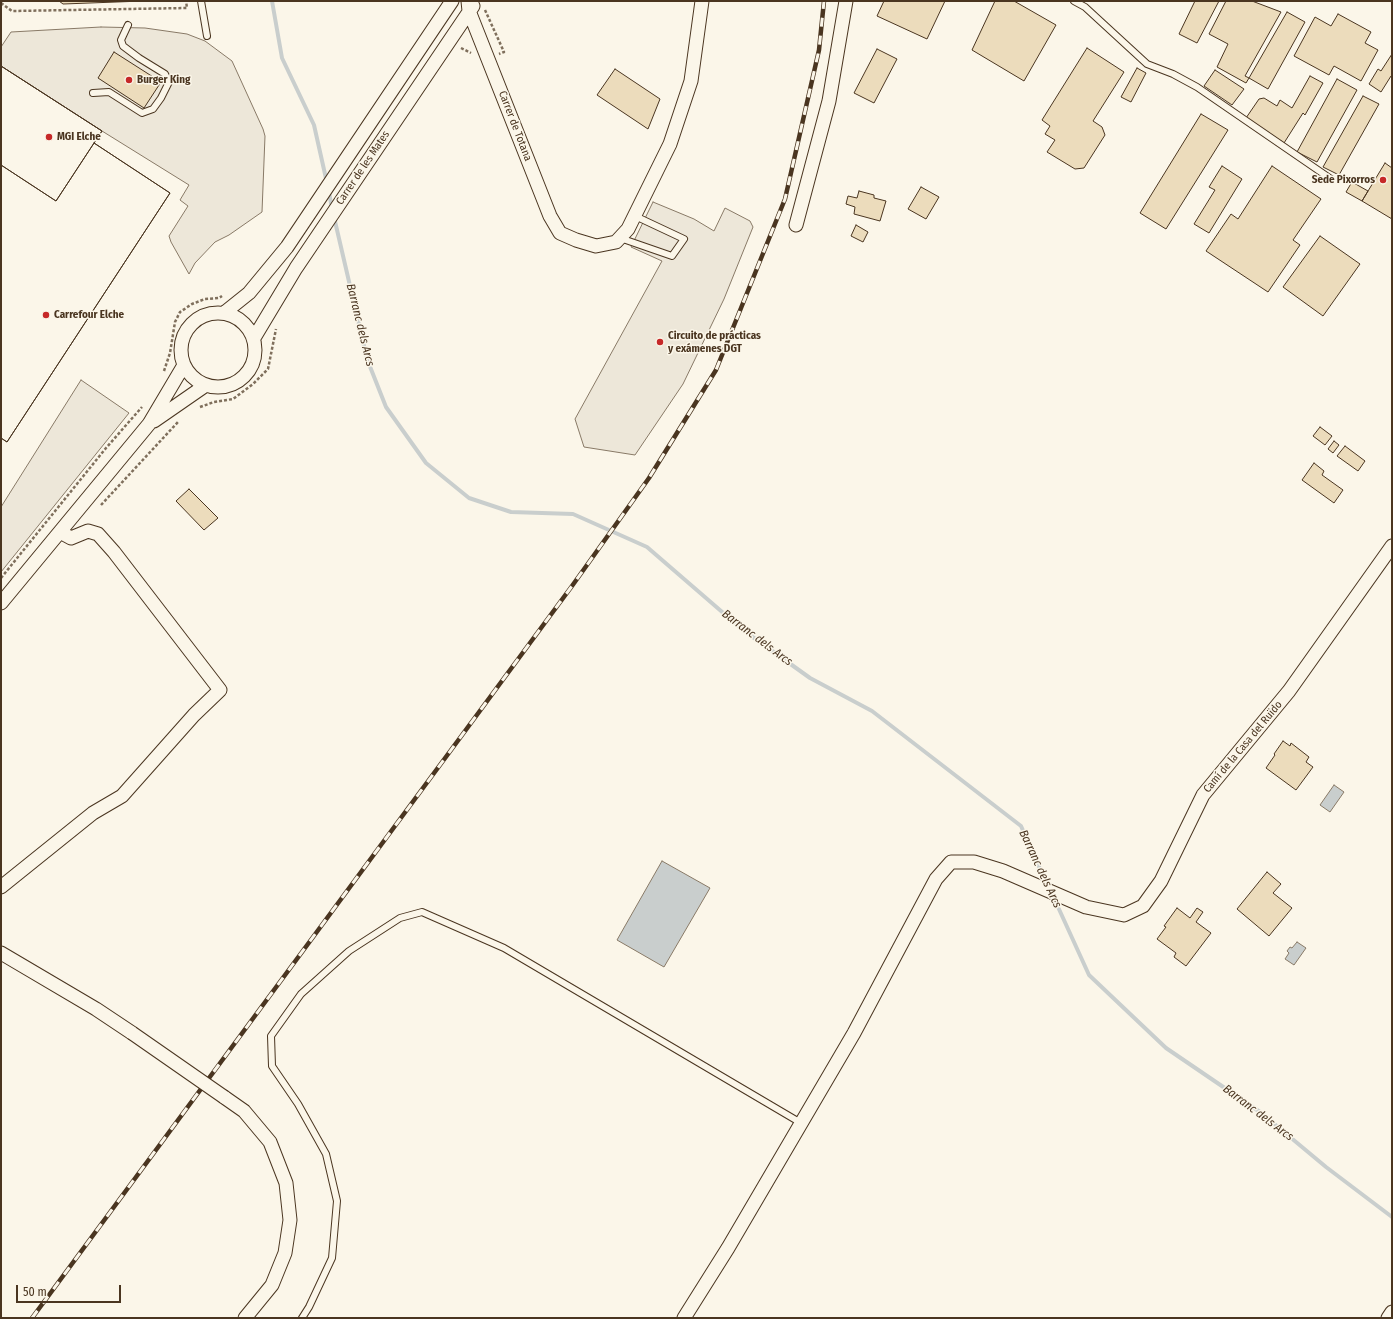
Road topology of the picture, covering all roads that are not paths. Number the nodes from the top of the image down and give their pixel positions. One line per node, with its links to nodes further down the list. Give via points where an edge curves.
1 (201, 1): 8 (lane)
2 (452, 1): 14 (street, Carrer de les Mates, via 287,247 249,293)
3 (702, 1): 11 (street, via 691,81 670,144)
4 (846, 1): 12 (street, via 829,101)
5 (1074, 1): 10 (lane, via 1085,7 1147,64 1197,87)
6 (475, 4): 13 (street, Carrer de Totana, via 488,58 550,216 560,232 576,240 596,246 616,242); 15 (street, Carrer de les Mates, via 296,268)
7 (128, 25): 9 (lane, via 121,40 123,46 165,74 169,82 153,109 142,113 108,92)
8 (207, 36)
9 (93, 93)
10 (1331, 179)
11 (635, 216): 13 (street); 13 (lane, via 684,239 672,256)
12 (796, 225)
13 (620, 238)
14 (224, 313): 15 (street, via 243,321); 16 (street, via 201,316 185,332 181,343)
15 (254, 338): 17 (street, via 254,362 240,380 229,386)
16 (184, 365): 17 (street, via 193,377); 18 (street)
17 (206, 385): 18 (street)
18 (149, 424): 19 (street)
19 (60, 532): 21 (street); 22 (street, via 71,538 88,531 98,534 220,690 194,715 122,796 93,814)
20 (1392, 546): 24 (street, Camí de la Casa del Ruïdo, via 1289,691 1203,795 1161,881 1143,906 1124,915 1086,907 1003,871 974,862 951,862 936,879 854,1033)
21 (1, 603)
22 (1, 887)
23 (1, 952): 26 (street, bridge, via 96,1009 244,1111 270,1142 286,1183 290,1220 285,1253 272,1284)
24 (801, 1123): 27 (lane, via 504,948 422,912 400,918 349,950 316,980 301,994 271,1036 272,1066 298,1104 326,1154 337,1201 332,1258); 28 (street, Camí de la Casa del Ruïdo)
25 (1392, 1312): 29 (street)
26 (245, 1318)
27 (302, 1318)
28 (684, 1318)
29 (1388, 1318)

